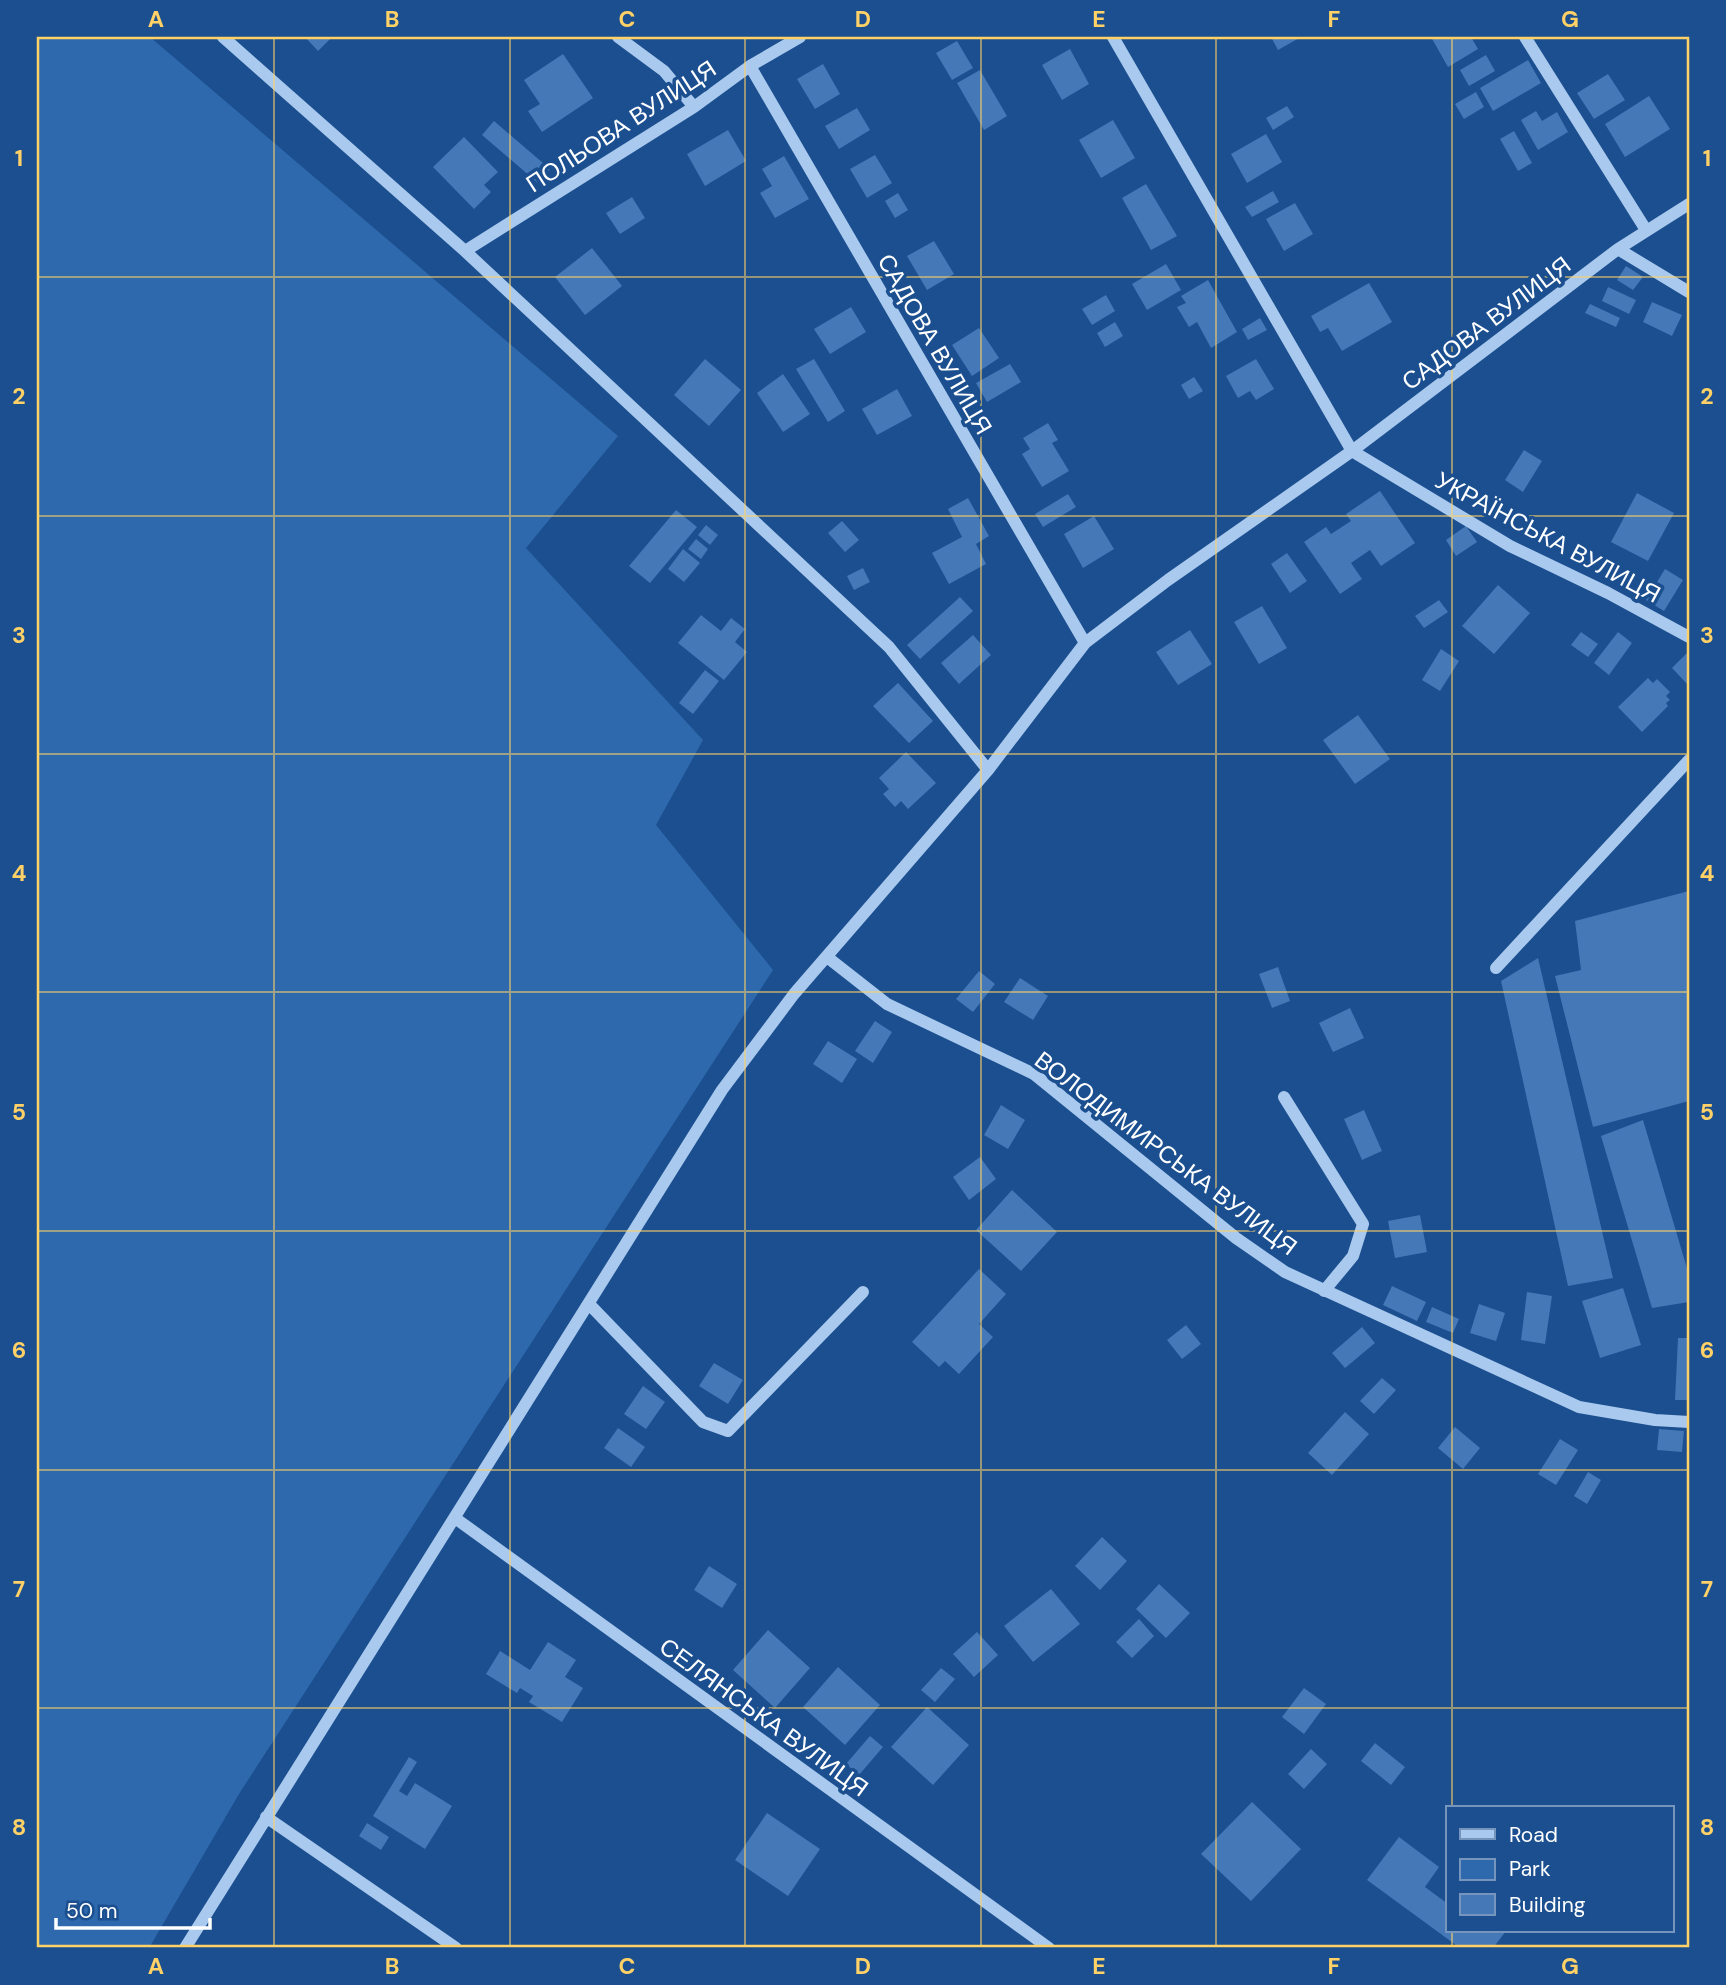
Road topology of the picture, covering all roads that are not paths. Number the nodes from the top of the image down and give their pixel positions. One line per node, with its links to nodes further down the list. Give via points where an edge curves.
1 (223, 37): 11 (street)
2 (618, 37): 7 (street, via 664,71)
3 (800, 37): 6 (street, ПОЛЬОВА ВУЛИЦЯ)
4 (1113, 37): 13 (street)
5 (1525, 37): 9 (street)
6 (750, 66): 7 (street, ПОЛЬОВА ВУЛИЦЯ); 15 (street, САДОВА ВУЛИЦЯ)
7 (694, 107): 11 (street, ПОЛЬОВА ВУЛИЦЯ)
8 (1689, 204): 9 (street, САДОВА ВУЛИЦЯ)
9 (1646, 230): 10 (street, САДОВА ВУЛИЦЯ)
10 (1618, 249): 12 (street); 13 (street, САДОВА ВУЛИЦЯ)
11 (465, 251): 17 (street, via 889,647)
12 (1689, 292)
13 (1352, 451): 14 (street, УКРАЇНСЬКА ВУЛИЦЯ, via 1510,546); 15 (street, САДОВА ВУЛИЦЯ)
14 (1689, 637)
15 (1085, 643): 17 (street, САДОВА ВУЛИЦЯ)
16 (1689, 760): 19 (street)
17 (988, 770): 18 (street, САДОВА ВУЛИЦЯ)
18 (827, 957): 21 (street, ВОЛОДИМИРСЬКА ВУЛИЦЯ, via 887,1004 1034,1074 1236,1238 1285,1272); 23 (street, САДОВА ВУЛИЦЯ, via 722,1090)
19 (1496, 968)
20 (1284, 1097): 21 (street, via 1363,1224 1353,1256)
21 (1324, 1291): 24 (street, ВОЛОДИМИРСЬКА ВУЛИЦЯ, via 1579,1407)
22 (863, 1292): 23 (street, via 728,1432 703,1422)
23 (589, 1304): 25 (street, САДОВА ВУЛИЦЯ)
24 (1689, 1422)
25 (454, 1518): 26 (street, САДОВА ВУЛИЦЯ); 27 (street, СЕЛЯНСЬКА ВУЛИЦЯ)
26 (266, 1817): 28 (street, САДОВА ВУЛИЦЯ); 29 (street)
27 (1042, 1947)
28 (185, 1948)
29 (456, 1948)

